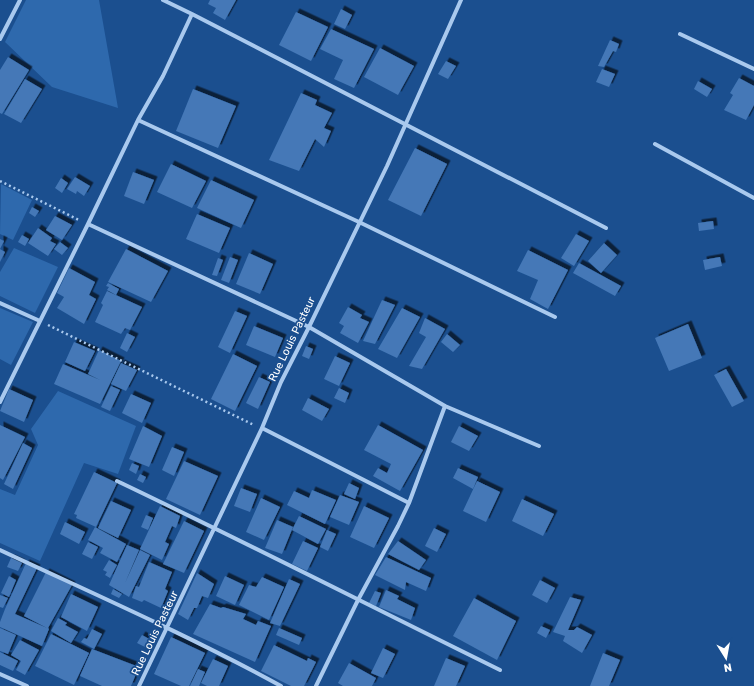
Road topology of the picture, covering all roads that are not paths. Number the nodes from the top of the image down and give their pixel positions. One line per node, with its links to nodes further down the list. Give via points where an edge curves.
1 (20, 0): 6 (street)
2 (163, 0): 4 (street)
3 (460, 0): 9 (street, Rue Louis Pasteur)
4 (192, 14): 8 (street, via 163,76); 9 (street)
5 (680, 34): 7 (street)
6 (0, 39)
7 (754, 69)
8 (138, 120): 12 (street); 13 (street)
9 (405, 125): 12 (street, Rue Louis Pasteur); 14 (street)
10 (655, 144): 11 (street)
11 (754, 198)
12 (359, 222): 16 (street); 18 (street, Rue Louis Pasteur)
13 (88, 224): 17 (street); 18 (street)
14 (606, 228)
15 (0, 303): 17 (street)
16 (556, 317)
17 (40, 321): 19 (street)
18 (309, 327): 20 (street); 21 (street, Rue Louis Pasteur, via 281,382)
19 (0, 402)
20 (445, 406): 22 (street); 24 (street)
21 (262, 428): 24 (street); 25 (street, Rue Louis Pasteur)
22 (539, 446)
23 (117, 481): 25 (street)
24 (409, 503): 27 (street)
25 (215, 528): 27 (street); 28 (street, Rue Louis Pasteur)
26 (0, 550): 28 (street)
27 (358, 600): 29 (street); 34 (street)
28 (167, 628): 32 (street, Rue Louis Pasteur); 33 (street)
29 (500, 670)
30 (0, 674): 31 (street)
31 (27, 686)
32 (139, 686)
33 (281, 686)
34 (316, 686)

